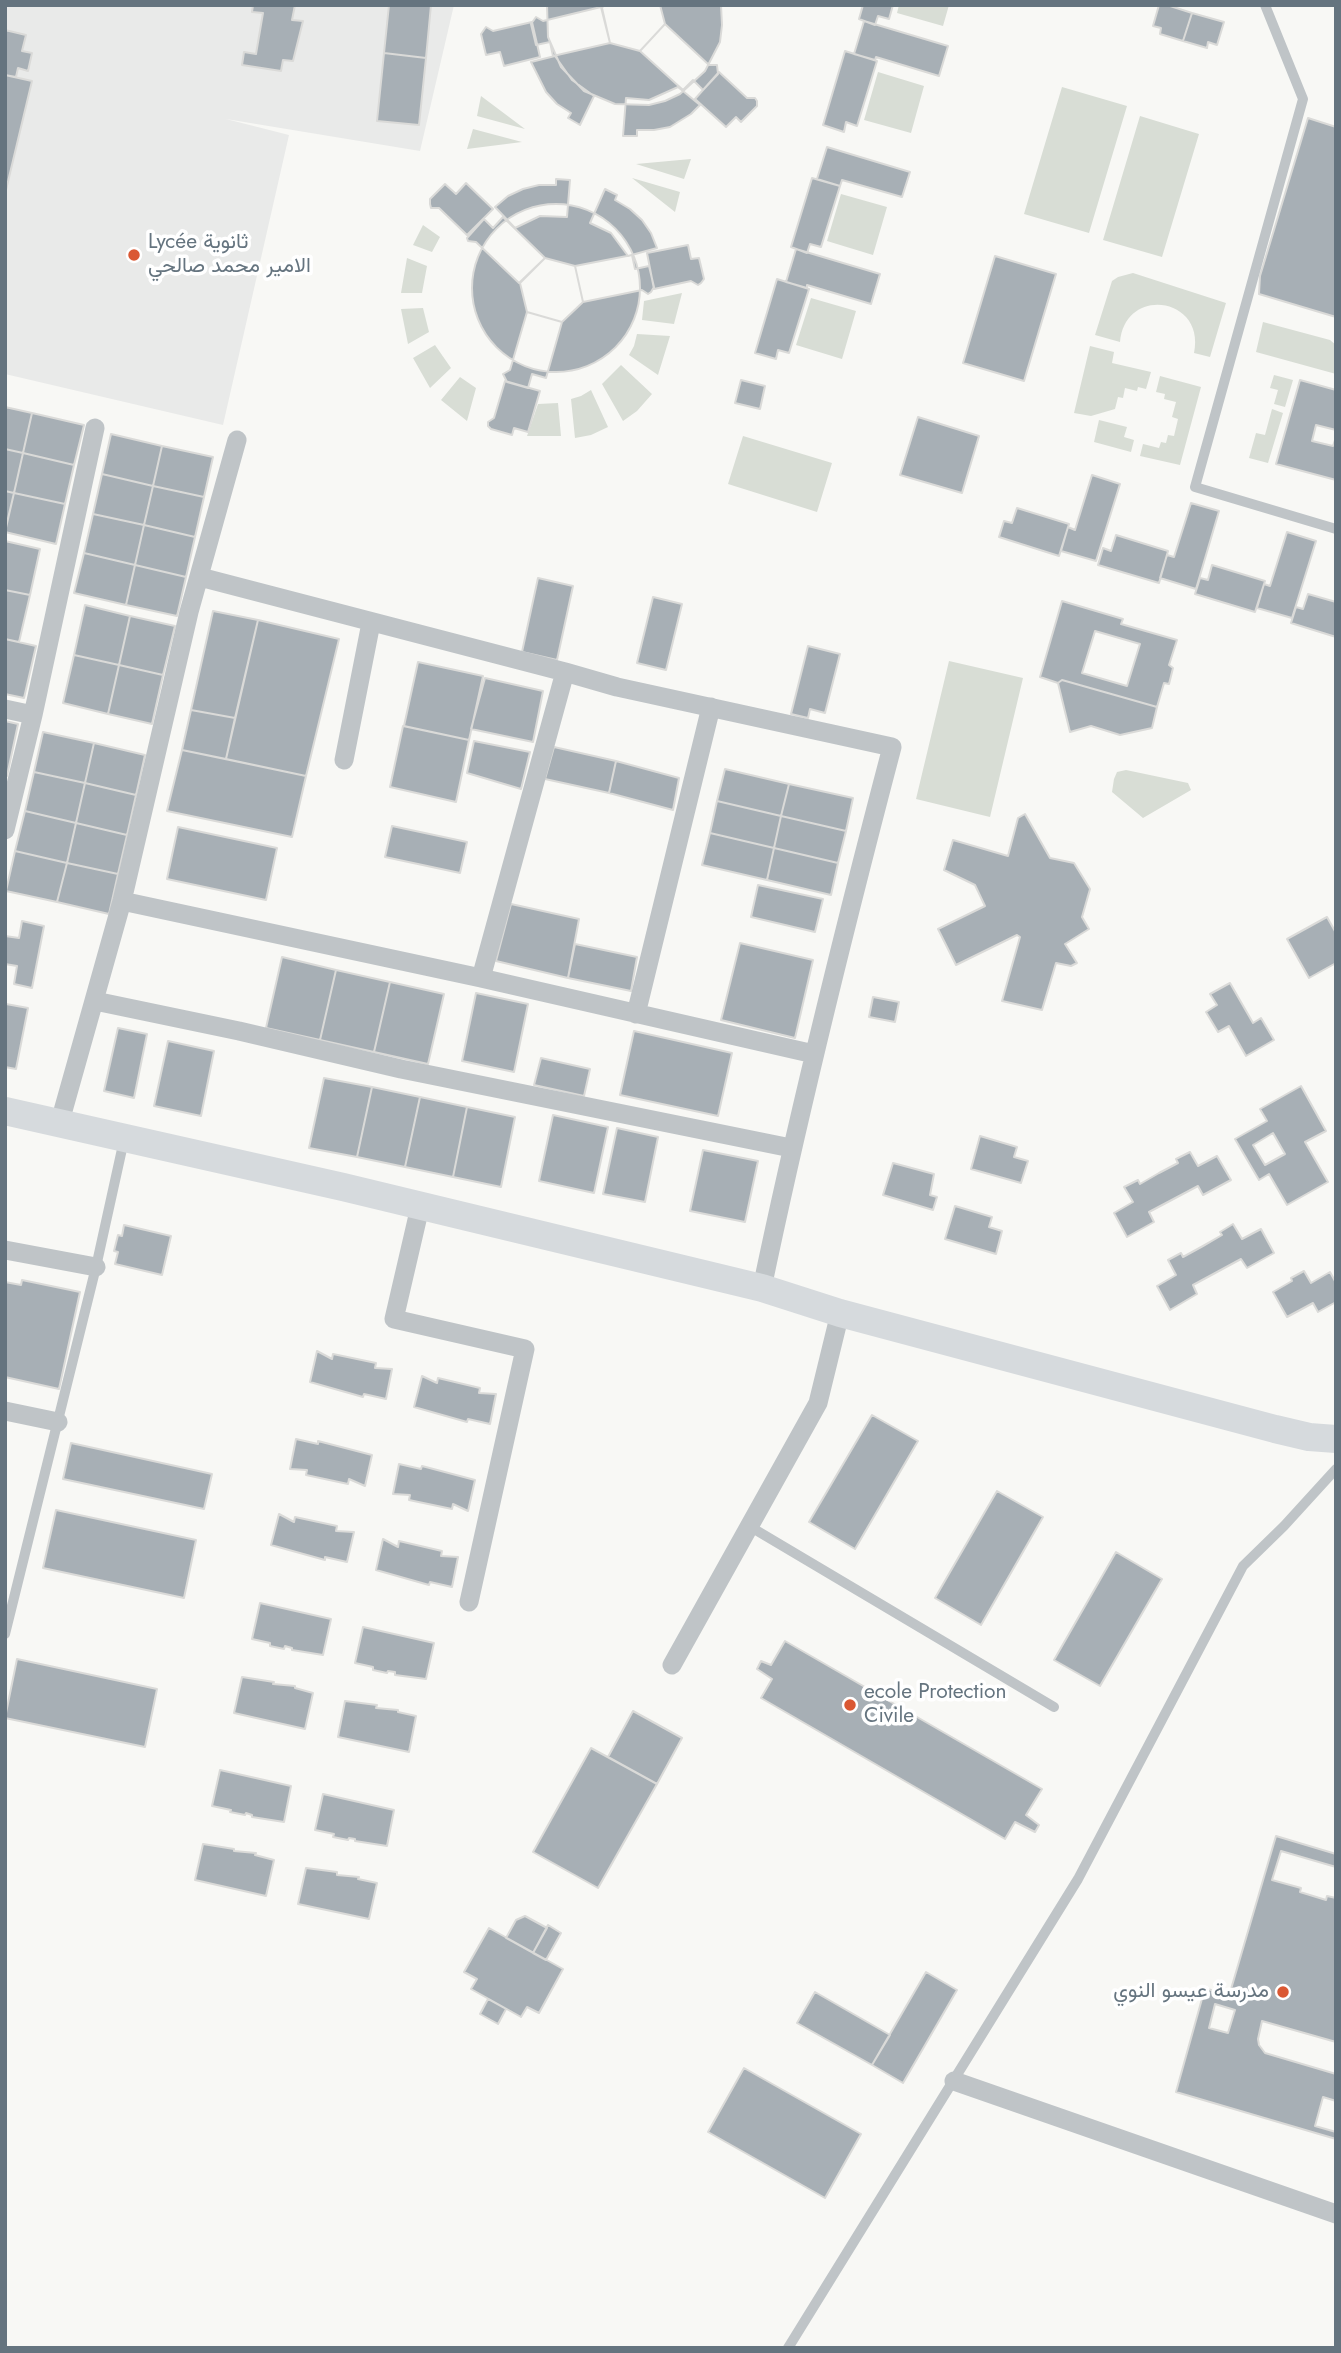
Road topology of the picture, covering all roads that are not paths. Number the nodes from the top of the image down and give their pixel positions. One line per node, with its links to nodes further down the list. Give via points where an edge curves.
1 (1265, 5): 4 (lane, via 1303,99 1195,487)
2 (95, 428): 10 (street)
3 (237, 440): 5 (street)
4 (1336, 529)
5 (200, 577): 6 (street); 13 (street)
6 (371, 622): 7 (street); 11 (street)
7 (565, 672): 8 (street); 14 (street)
8 (711, 707): 16 (street); 17 (street, via 892,747)
9 (5, 709): 10 (street)
10 (33, 715): 12 (street)
11 (344, 760)
12 (5, 828)
13 (122, 901): 14 (street); 15 (street)
14 (481, 978): 16 (street)
15 (94, 1001): 19 (street); 21 (street)
16 (636, 1014): 17 (street)
17 (814, 1054): 21 (street)
18 (5, 1111): 19 (main road)
19 (59, 1125): 20 (main road)
20 (125, 1139): 22 (main road); 24 (lane)
21 (791, 1148): 25 (street)
22 (421, 1207): 25 (main road); 32 (street, via 394,1320 525,1349)
23 (5, 1250): 24 (street)
24 (96, 1267): 28 (lane)
25 (762, 1288): 26 (main road)
26 (840, 1313): 29 (main road, via 1275,1429); 31 (street, via 818,1404)
27 (5, 1411): 28 (street)
28 (58, 1423): 33 (lane)
29 (1336, 1439)
30 (1336, 1469): 36 (lane, via 1243,1566 1078,1879)
31 (749, 1527): 34 (street); 35 (lane)
32 (469, 1602)
33 (5, 1634)
34 (672, 1665)
35 (1054, 1707)
36 (954, 2081): 37 (street); 38 (lane)
37 (1336, 2214)
38 (788, 2348)

